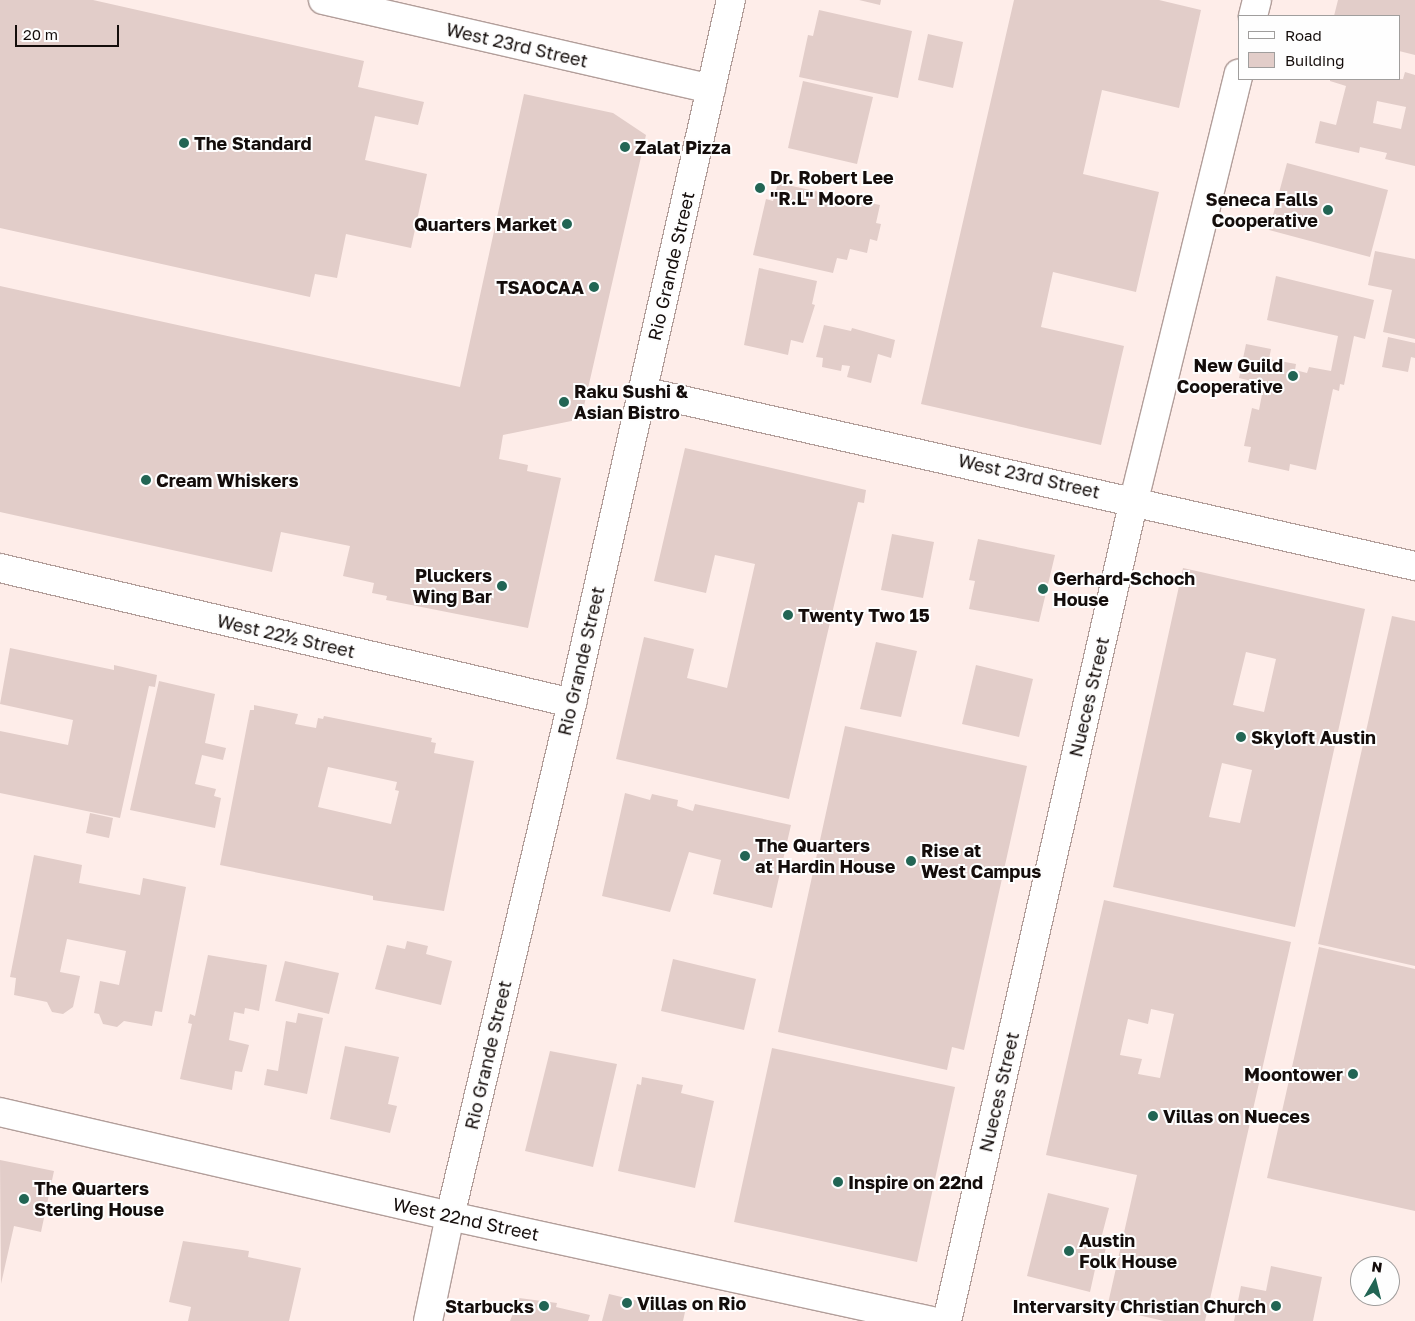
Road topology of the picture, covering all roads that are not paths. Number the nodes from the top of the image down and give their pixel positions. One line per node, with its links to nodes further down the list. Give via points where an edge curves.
1 (323, 0): 6 (street, West 23rd Street)
2 (731, 0): 6 (street, Rio Grande Street)
3 (1257, 0): 4 (street)
4 (1253, 15)
5 (1238, 78): 8 (street, Nueces Street)
6 (711, 89): 7 (street, Rio Grande Street)
7 (642, 391): 8 (street, West 23rd Street); 11 (street, Rio Grande Street)
8 (1134, 500): 9 (street, West 23rd Street); 16 (street, Nueces Street)
9 (1415, 566)
10 (0, 568): 11 (street, West 22½ Street)
11 (572, 703): 13 (street, Rio Grande Street)
12 (0, 1112): 13 (street, West 22nd Street)
13 (450, 1216): 14 (street, Rio Grande Street); 15 (street, West 22nd Street)
14 (428, 1321)
15 (933, 1321)
16 (947, 1321)

